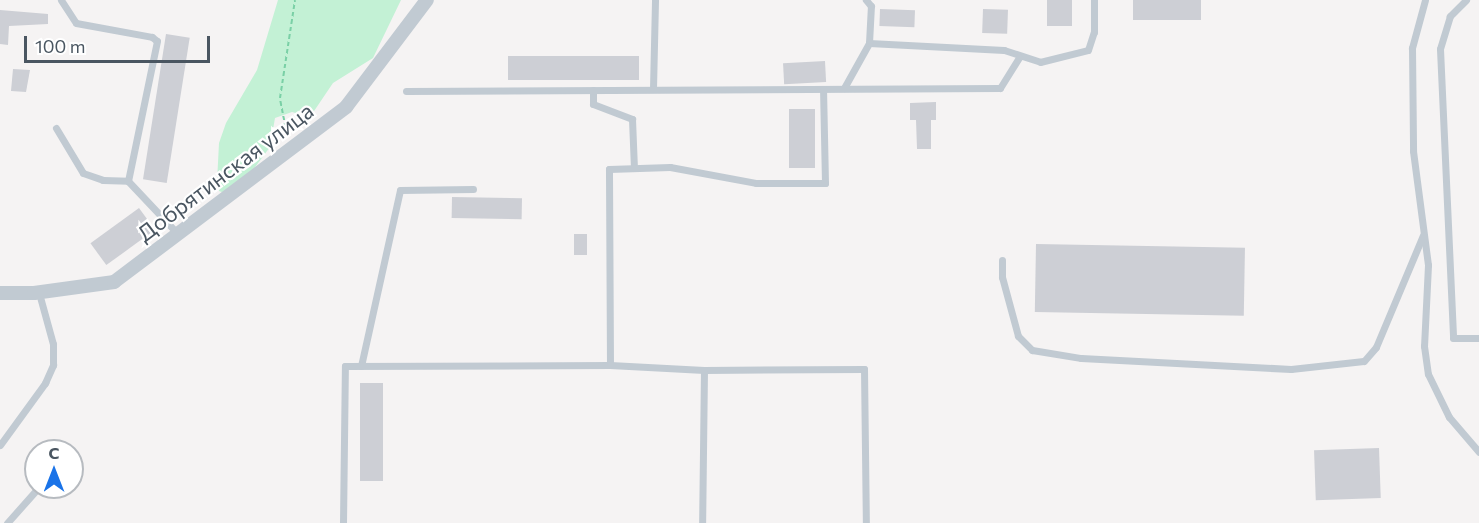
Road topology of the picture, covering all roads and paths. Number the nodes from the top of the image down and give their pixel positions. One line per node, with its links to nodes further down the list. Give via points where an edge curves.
1 (61, 0): 19 (lane, via 76,23 157,41)
2 (295, 0): 17 (path, via 280,98)
3 (427, 0): 17 (street, Добрятинская улица, via 346,107)
4 (655, 0): 14 (lane)
5 (866, 0): 9 (lane, via 871,6)
6 (1094, 0): 10 (lane, via 1094,32 1088,50 1040,62)
7 (1425, 0): 22 (lane, via 1412,48 1413,151)
8 (1466, 0): 26 (lane, via 1450,16 1440,49 1453,338)
9 (869, 43): 10 (lane, via 1004,50); 11 (lane)
10 (1019, 57): 11 (lane, via 1000,88)
11 (844, 88): 12 (lane)
12 (824, 89): 14 (lane); 18 (lane, via 825,183 756,183 670,166)
13 (593, 90): 14 (lane); 15 (lane); 18 (lane, via 593,104 632,118)
14 (653, 90)
15 (406, 91)
16 (56, 128): 19 (lane, via 83,172 103,180)
17 (290, 149): 21 (street, Добрятинская улица)
18 (634, 168): 27 (lane, via 609,169)
19 (128, 182): 21 (lane)
20 (473, 189): 28 (lane, via 400,190)
21 (178, 234): 25 (street, Добрятинская улица, via 114,282)
22 (1423, 236): 23 (lane, via 1376,347 1364,361 1291,369 1081,358 1032,350 1018,336 1002,277); 31 (lane, via 1428,265 1424,346 1428,374 1449,417)
23 (1002, 260)
24 (0, 293): 25 (street, Добрятинская улица)
25 (39, 293): 30 (lane, via 53,344 53,365)
26 (1479, 338)
27 (610, 365): 28 (lane); 29 (lane)
28 (361, 366): 34 (lane, via 345,366)
29 (704, 370): 35 (lane); 36 (lane, via 864,369)
30 (0, 445)
31 (1479, 452)
32 (28, 499): 33 (lane)
33 (7, 523)
34 (343, 523)
35 (702, 523)
36 (866, 523)

